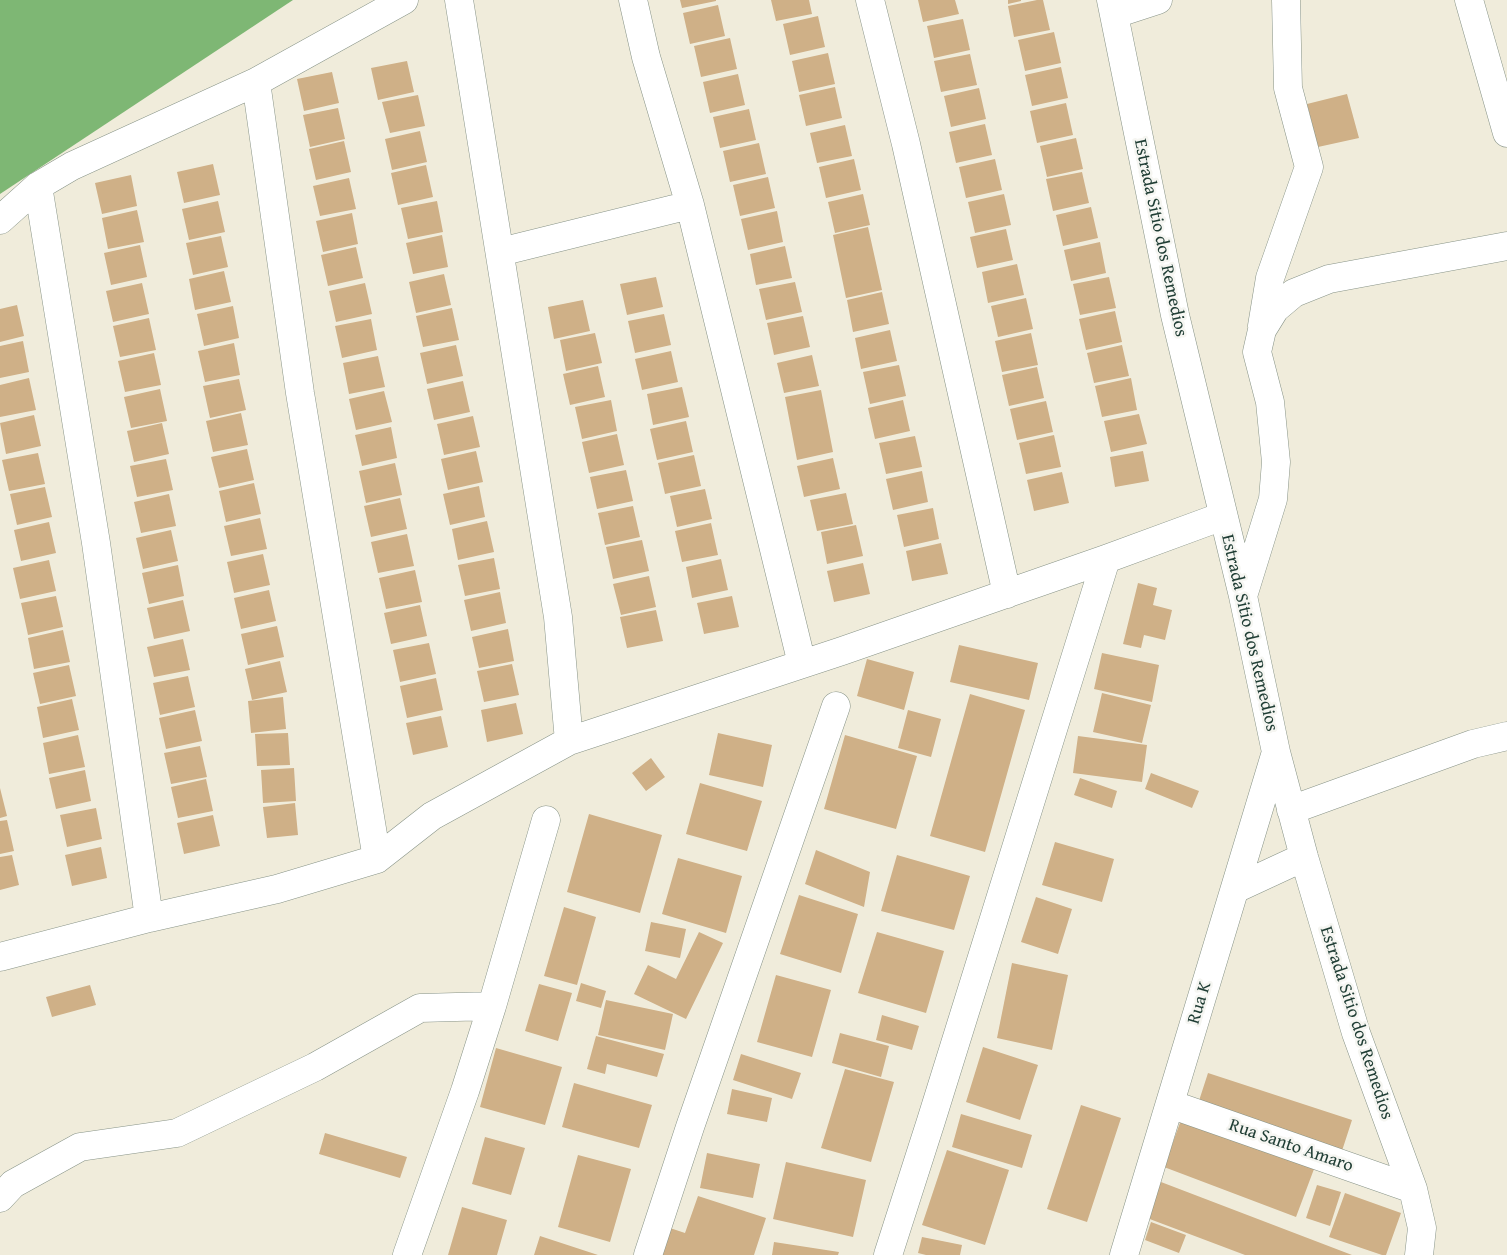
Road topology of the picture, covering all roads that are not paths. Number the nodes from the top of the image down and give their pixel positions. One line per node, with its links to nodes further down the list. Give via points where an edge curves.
1 (404, 0): 9 (street)
2 (459, 0): 15 (street)
3 (633, 0): 12 (street, via 646,57)
4 (870, 0): 19 (street)
5 (1158, 0): 8 (street)
6 (1286, 0): 16 (street, via 1288,88 1310,167 1270,278)
7 (1469, 0): 10 (street)
8 (1113, 7): 17 (street, Estrada Sitio dos Remedios, via 1175,316)
9 (256, 82): 11 (street, via 72,166); 29 (street, via 302,403)
10 (1507, 133)
11 (38, 186): 13 (street); 31 (street, via 96,543)
12 (690, 205): 15 (street); 21 (street)
13 (0, 220)
14 (1507, 246): 16 (street, via 1329,279 1294,293 1276,309)
15 (500, 252): 24 (street, via 558,617)
16 (1262, 330): 20 (street, via 1257,352 1270,402 1276,462 1273,499)
17 (1222, 516): 18 (street); 20 (street, Estrada Sitio dos Remedios)
18 (1106, 559): 19 (street); 40 (street)
19 (1007, 594): 21 (street)
20 (1243, 596): 25 (street, Estrada Sitio dos Remedios)
21 (802, 664): 24 (street)
22 (836, 706): 39 (street)
23 (1507, 736): 26 (street, via 1473,744)
24 (569, 741): 29 (street, via 432,816)
25 (1276, 752): 26 (street, Estrada Sitio dos Remedios); 30 (street, Rua K)
26 (1291, 810): 28 (street, Estrada Sitio dos Remedios)
27 (546, 820): 33 (street)
28 (1304, 857): 30 (street); 35 (street, Estrada Sitio dos Remedios, via 1356,1033)
29 (377, 859): 31 (street, via 277,889)
30 (1235, 889): 34 (street, Rua K)
31 (149, 918): 32 (street)
32 (0, 957)
33 (492, 1006): 36 (street, via 420,1008 315,1067 177,1133 80,1147 13,1184); 38 (street)
34 (1170, 1104): 35 (street, Rua Santo Amaro); 37 (street, Rua K)
35 (1413, 1188): 41 (street, Estrada Sitio dos Remedios, via 1422,1228)
36 (0, 1198)
37 (1129, 1254)
38 (407, 1255)
39 (648, 1255)
40 (888, 1255)
41 (1419, 1255)

